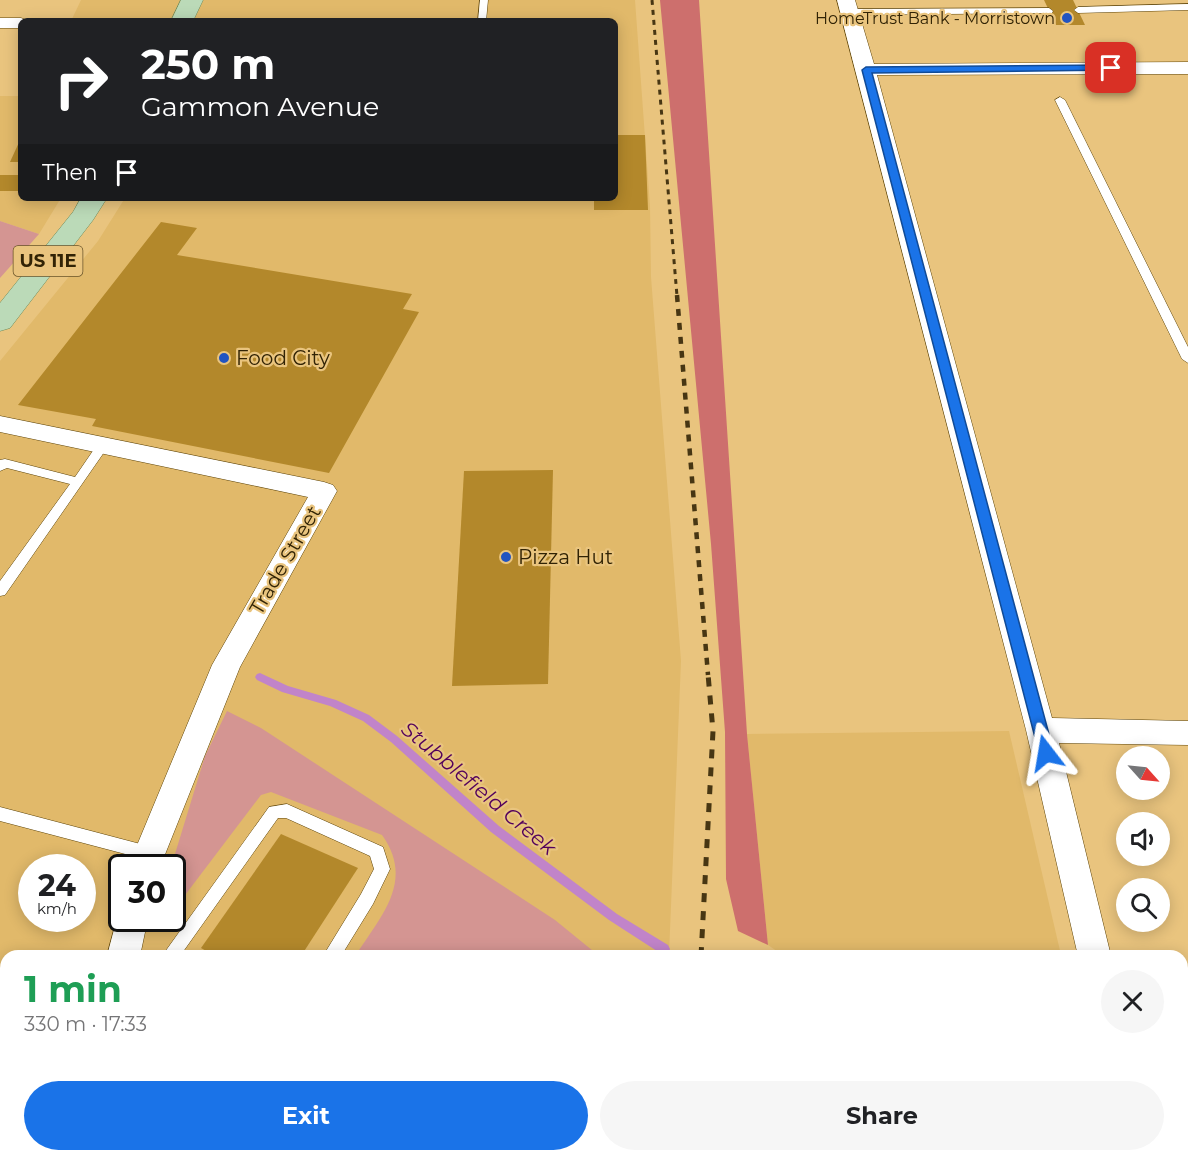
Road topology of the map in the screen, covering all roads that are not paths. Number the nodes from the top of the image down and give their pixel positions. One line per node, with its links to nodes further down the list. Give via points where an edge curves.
1 (192, 0): 7 (main road)
2 (484, 0): 8 (lane)
3 (847, 6): 6 (lane); 12 (street)
4 (1188, 7): 5 (lane)
5 (1078, 10)
6 (1049, 11)
7 (183, 18)
8 (482, 18)
9 (0, 23): 10 (street)
10 (18, 23)
11 (1188, 68): 12 (street)
12 (866, 70): 22 (street)
13 (1060, 100): 16 (lane)
14 (92, 201): 15 (main road, US 11E)
15 (0, 322)
16 (1188, 358)
17 (0, 424): 18 (street, Trade Street)
18 (104, 445): 20 (lane); 26 (street, Trade Street, via 324,491 226,665)
19 (0, 467): 20 (lane, via 4,463)
20 (78, 482): 21 (lane)
21 (0, 591)
22 (1041, 730): 23 (street); 31 (street)
23 (1188, 733)
24 (0, 814): 25 (lane)
25 (127, 854)
26 (148, 854)
27 (129, 932): 28 (street)
28 (124, 950)
29 (174, 950): 30 (lane, via 273,812 287,811 377,852 382,869)
30 (335, 950)
31 (1094, 950)

